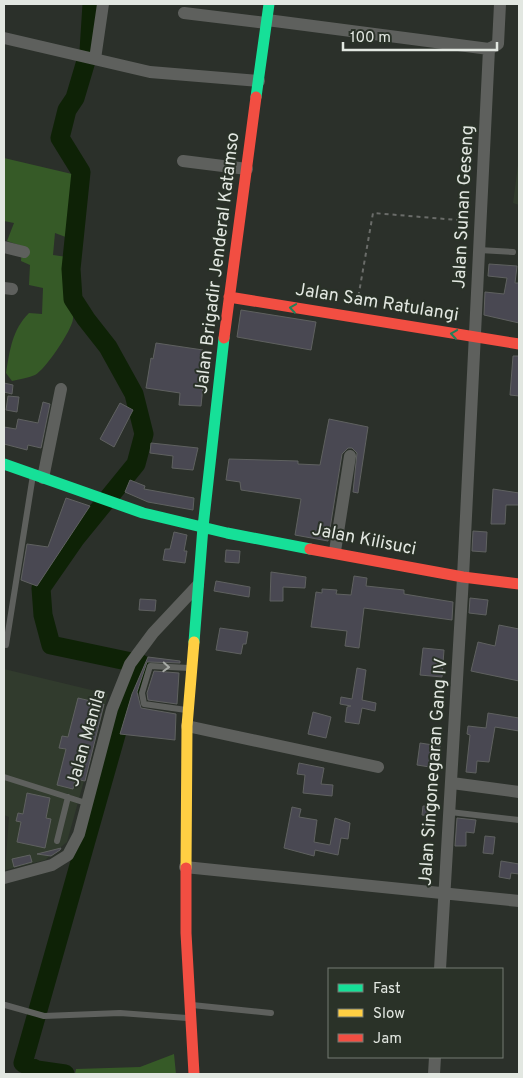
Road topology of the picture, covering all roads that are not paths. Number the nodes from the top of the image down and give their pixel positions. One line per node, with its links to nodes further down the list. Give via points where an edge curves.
1 (103, 4): 8 (street)
2 (269, 4): 5 (main road, Jalan Brigadir Jenderal Katamso)
3 (500, 4): 7 (street, via 498,44)
4 (184, 13): 5 (street)
5 (267, 22): 7 (street); 9 (main road, Jalan Brigadir Jenderal Katamso)
6 (4, 38): 8 (street)
7 (489, 49): 13 (street, Jalan Sunan Geseng)
8 (93, 59): 9 (street, via 150,72)
9 (259, 81): 11 (main road, Jalan Brigadir Jenderal Katamso)
10 (183, 161): 11 (street)
11 (247, 169): 16 (main road, Jalan Brigadir Jenderal Katamso)
12 (4, 247): 14 (street)
13 (479, 250): 15 (lane); 17 (street, Jalan Sunan Geseng)
14 (24, 252)
15 (513, 252)
16 (230, 298): 17 (main road, Jalan Sam Ratulangi, one-way to 16); 23 (main road, Jalan Brigadir Jenderal Katamso)
17 (475, 337): 18 (main road, Jalan Sam Ratulangi); 25 (street, Jalan Sunan Geseng)
18 (519, 344)
19 (60, 389): 22 (street)
20 (350, 456): 24 (street)
21 (4, 464): 22 (main road, Jalan Kilisuci)
22 (38, 476): 23 (main road, Jalan Kilisuci, via 94,497); 28 (lane)
23 (203, 527): 24 (main road, Jalan Kilisuci); 27 (main road, Jalan Brigadir Jenderal Katamso)
24 (335, 552): 25 (main road, Jalan Kilisuci)
25 (463, 577): 26 (main road, Jalan Kilisuci); 34 (street, Jalan Singonegaran Gang IV)
26 (519, 584)
27 (198, 585): 29 (main road, Jalan Brigadir Jenderal Katamso); 37 (street, Jalan Manila, via 153,633 132,662 112,709)
28 (6, 645)
29 (192, 668): 30 (main road, Jalan Brigadir Jenderal Katamso); 30 (lane, one-way to 29, via 144,704 141,699 150,666)
30 (188, 710): 31 (main road, Jalan Brigadir Jenderal Katamso)
31 (187, 726): 32 (street); 41 (main road, Jalan Brigadir Jenderal Katamso)
32 (378, 767)
33 (4, 777): 36 (lane)
34 (452, 784): 35 (street); 38 (street, Jalan Singonegaran Gang IV)
35 (519, 792)
36 (68, 797): 37 (lane); 40 (lane)
37 (86, 803): 42 (street, Jalan Manila, via 79,834 68,855 52,865)
38 (450, 812): 39 (lane); 43 (street, Jalan Singonegaran Gang IV)
39 (519, 820)
40 (57, 841)
41 (185, 866): 43 (street); 47 (main road, Jalan Brigadir Jenderal Katamso)
42 (4, 878)
43 (444, 893): 44 (street); 45 (street, Jalan Singonegaran Gang IV)
44 (519, 901)
45 (440, 968)
46 (6, 1005): 49 (lane, via 44,1016 120,1013)
47 (190, 1005): 48 (lane); 49 (main road, Jalan Brigadir Jenderal Katamso)
48 (271, 1013)
49 (191, 1018): 51 (main road, Jalan Brigadir Jenderal Katamso)
50 (435, 1058): 52 (street)
51 (194, 1074)
52 (434, 1074)

